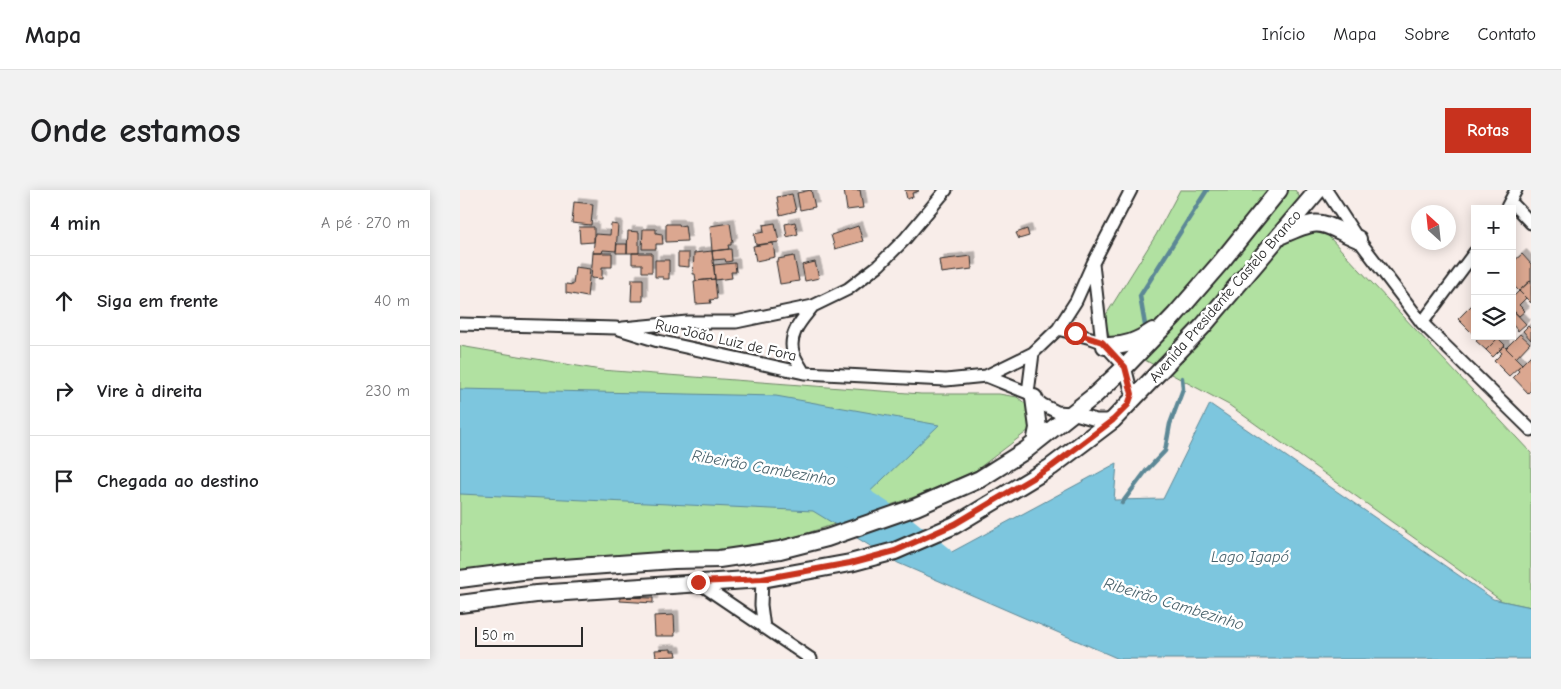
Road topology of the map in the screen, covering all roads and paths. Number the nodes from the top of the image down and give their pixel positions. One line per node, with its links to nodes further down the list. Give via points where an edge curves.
1 (946, 190): 14 (street, via 879,265 848,289)
2 (1131, 190): 13 (street)
3 (1279, 190): 15 (main road, Avenida Presidente Castelo Branco)
4 (1318, 190): 10 (main road, Avenida Presidente Castelo Branco)
5 (1326, 190): 11 (street)
6 (1516, 190): 7 (street)
7 (1509, 205)
8 (1516, 211): 9 (street)
9 (1531, 223)
10 (1278, 237): 11 (main road, via 1318,222); 26 (main road, Avenida Presidente Castelo Branco, via 1203,326)
11 (1358, 239): 16 (street)
12 (1471, 257): 16 (street)
13 (1093, 263): 19 (street, via 1076,301); 20 (street)
14 (813, 306): 18 (street, via 736,322); 23 (street, via 798,325 793,339 793,352)
15 (1175, 315): 20 (main road, via 1141,338 1123,345); 22 (main road, Avenida Presidente Castelo Branco)
16 (1422, 323): 29 (street)
17 (460, 324): 18 (street, Rua João Luiz de Fora)
18 (616, 328): 23 (street, Rua João Luiz de Fora, via 658,341)
19 (1058, 330): 20 (street); 21 (street)
20 (1104, 344): 22 (street)
21 (1033, 353): 24 (street, Rua João Luiz de Fora); 25 (street)
22 (1125, 367): 26 (street, via 1132,394); 27 (main road, Avenida Presidente Castelo Branco)
23 (804, 373): 24 (street, Rua João Luiz de Fora, via 946,380)
24 (986, 376): 25 (street, Rua João Luiz de Fora)
25 (1031, 396): 27 (street, via 1057,412); 30 (main road, via 1038,428)
26 (1128, 405): 28 (main road, Avenida Presidente Castelo Branco)
27 (1072, 414): 28 (street); 30 (main road, Avenida Presidente Castelo Branco)
28 (1113, 420): 32 (main road, Avenida Presidente Castelo Branco, via 1051,467 955,524 895,551)
29 (1531, 430)
30 (1035, 443): 31 (main road, Avenida Presidente Castelo Branco, via 980,479 916,507 827,538 780,550 719,559 531,570)
31 (460, 579)
32 (762, 579): 33 (main road, Avenida Presidente Castelo Branco); 35 (street)
33 (698, 582): 34 (main road, Avenida Presidente Castelo Branco, via 536,594); 35 (street)
34 (460, 604)
35 (764, 628): 36 (street)
36 (811, 659)

